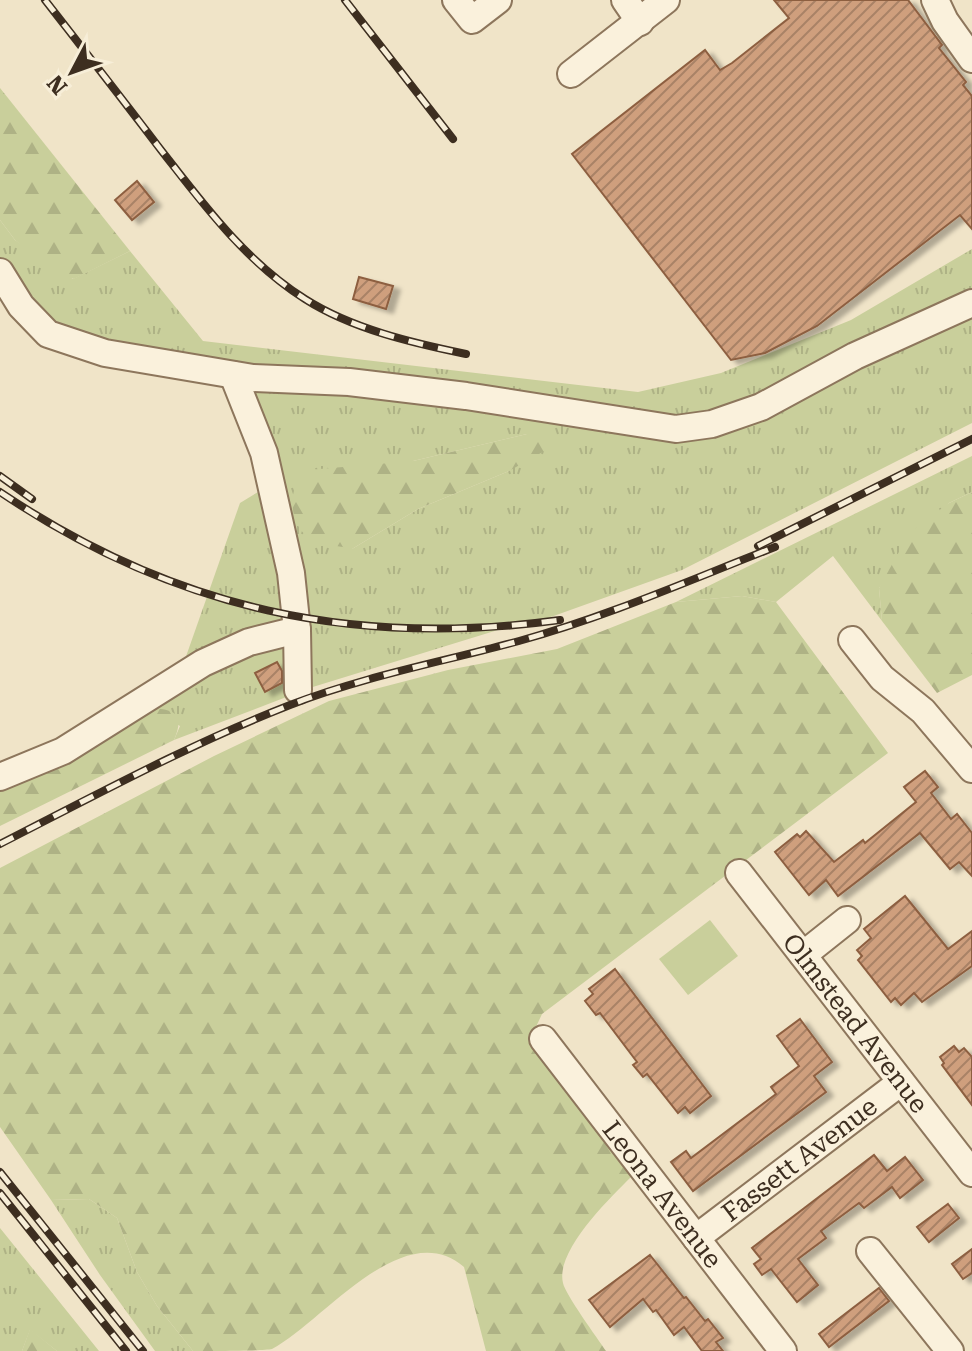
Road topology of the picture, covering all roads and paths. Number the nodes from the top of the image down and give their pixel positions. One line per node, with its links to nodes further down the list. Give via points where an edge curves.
1 (456, 0): 2 (street, via 472,20)
2 (498, 0)
3 (625, 0): 6 (street)
4 (666, 0): 6 (street)
5 (935, 0): 7 (street)
6 (640, 22): 8 (street)
7 (972, 59)
8 (571, 74)
9 (0, 272): 11 (street, via 21,306 48,334 105,353)
10 (972, 303): 11 (street, via 855,356 761,407 712,424 676,429 349,382)
11 (233, 375): 12 (street, via 264,453 291,573)
12 (297, 630): 14 (street); 16 (street, via 249,642 203,663 63,751)
13 (852, 640): 15 (street)
14 (298, 690)
15 (972, 769)
16 (0, 777)
17 (739, 873): 19 (street, Olmstead Avenue)
18 (847, 920): 19 (street)
19 (803, 955): 21 (street, Olmstead Avenue)
20 (543, 1039): 23 (street, Leona Avenue)
21 (901, 1082): 22 (street, Olmstead Avenue); 23 (street, Fassett Avenue)
22 (970, 1167)
23 (696, 1238): 25 (street, Leona Avenue)
24 (870, 1251): 26 (street)
25 (783, 1351)
26 (950, 1351)

